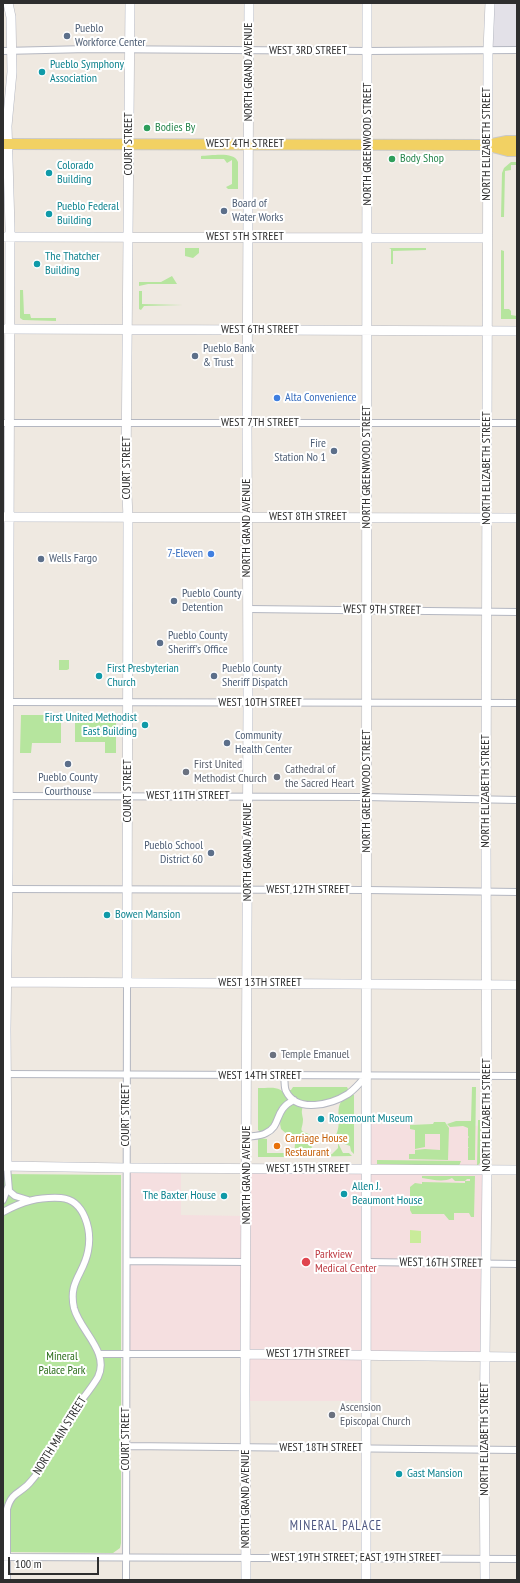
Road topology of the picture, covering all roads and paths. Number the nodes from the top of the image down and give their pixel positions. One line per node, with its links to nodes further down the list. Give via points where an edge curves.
1 (8, 3): 10 (street, via 12,17)
2 (130, 3): 6 (street, COURT STREET)
3 (249, 3): 7 (street, NORTH GRAND AVENUE)
4 (368, 3): 11 (street, NORTH GREENWOOD STREET)
5 (490, 3): 8 (street, NORTH ELIZABETH STREET)
6 (129, 50): 7 (street, WEST 3RD STREET); 10 (street, WEST 3RD STREET); 14 (street, COURT STREET)
7 (249, 50): 11 (street, WEST 3RD STREET); 15 (street, NORTH GRAND AVENUE)
8 (488, 50): 9 (street, WEST 3RD STREET); 11 (street, WEST 3RD STREET); 17 (street, NORTH ELIZABETH STREET)
9 (517, 50)
10 (7, 51): 13 (street, via 12,72)
11 (368, 51): 16 (street, NORTH GREENWOOD STREET)
12 (517, 141): 17 (main road, WEST 4TH STREET)
13 (5, 144): 14 (main road, WEST 4TH STREET); 19 (street)
14 (129, 144): 15 (main road, WEST 4TH STREET); 20 (street, COURT STREET)
15 (249, 144): 16 (main road, WEST 4TH STREET); 21 (street, NORTH GRAND AVENUE)
16 (367, 145): 17 (main road, WEST 4TH STREET); 22 (street, NORTH GREENWOOD STREET)
17 (487, 145): 18 (main road, WEST 4TH STREET); 23 (street, NORTH ELIZABETH STREET)
18 (517, 151)
19 (6, 237): 20 (street, WEST 5TH STREET); 24 (street)
20 (128, 237): 21 (street, WEST 5TH STREET); 25 (street, COURT STREET)
21 (248, 238): 22 (street, WEST 5TH STREET); 26 (street, NORTH GRAND AVENUE)
22 (367, 238): 23 (street, WEST 5TH STREET); 27 (street, NORTH GREENWOOD STREET)
23 (487, 238): 28 (street, NORTH ELIZABETH STREET)
24 (6, 329): 25 (street, WEST 6TH STREET); 30 (street)
25 (127, 329): 26 (street, WEST 6TH STREET); 31 (street, COURT STREET)
26 (247, 329): 27 (street, WEST 6TH STREET); 32 (street, NORTH GRAND AVENUE)
27 (367, 331): 28 (street, WEST 6TH STREET); 33 (street, NORTH GREENWOOD STREET)
28 (487, 331): 29 (street, WEST 6TH STREET); 34 (street, NORTH ELIZABETH STREET)
29 (517, 331)
30 (6, 423): 31 (street, WEST 7TH STREET); 36 (street)
31 (127, 423): 32 (street, WEST 7TH STREET); 40 (street, COURT STREET)
32 (247, 423): 33 (street, WEST 7TH STREET); 37 (street, NORTH GRAND AVENUE)
33 (367, 423): 34 (street, WEST 7TH STREET); 38 (street, NORTH GREENWOOD STREET)
34 (487, 423): 35 (street, WEST 7TH STREET); 39 (street, NORTH ELIZABETH STREET)
35 (517, 423)
36 (6, 517): 40 (street, WEST 8TH STREET); 43 (street)
37 (248, 517): 38 (street, WEST 8TH STREET); 40 (street, WEST 8TH STREET); 42 (street, NORTH GRAND AVENUE)
38 (368, 517): 39 (street, WEST 8TH STREET); 44 (street, NORTH GREENWOOD STREET)
39 (487, 517): 41 (street, WEST 8TH STREET); 45 (street, NORTH ELIZABETH STREET)
40 (128, 518): 49 (street, COURT STREET)
41 (517, 518)
42 (248, 609): 44 (street, WEST 9TH STREET); 48 (street, NORTH GRAND AVENUE)
43 (6, 610): 47 (street)
44 (367, 610): 45 (street, WEST 9TH STREET); 50 (street, NORTH GREENWOOD STREET)
45 (486, 611): 46 (street, WEST 9TH STREET); 51 (street, NORTH ELIZABETH STREET)
46 (517, 612)
47 (6, 702): 49 (street, WEST 10TH STREET); 53 (street)
48 (248, 702): 49 (street, WEST 10TH STREET); 50 (street, WEST 10TH STREET); 55 (street, NORTH GRAND AVENUE)
49 (128, 703): 54 (street, COURT STREET)
50 (367, 703): 51 (street, WEST 10TH STREET); 56 (street, NORTH GREENWOOD STREET)
51 (487, 703): 52 (street, WEST 10TH STREET); 57 (street, NORTH ELIZABETH STREET)
52 (517, 703)
53 (6, 796): 54 (street, WEST 11TH STREET); 60 (street)
54 (128, 796): 55 (street, WEST 11TH STREET); 59 (street, COURT STREET)
55 (248, 796): 56 (street, WEST 11TH STREET); 61 (street, NORTH GRAND AVENUE)
56 (367, 797): 57 (street, WEST 11TH STREET); 62 (street, NORTH GREENWOOD STREET)
57 (486, 800): 58 (street, WEST 11TH STREET); 63 (street, NORTH ELIZABETH STREET)
58 (517, 800)
59 (128, 888): 60 (street, WEST 12TH STREET); 61 (street, WEST 12TH STREET); 66 (street, COURT STREET)
60 (6, 889): 65 (street)
61 (247, 889): 62 (street, WEST 12TH STREET); 68 (street, NORTH GRAND AVENUE)
62 (367, 890): 63 (street, WEST 12TH STREET); 67 (street, NORTH GREENWOOD STREET)
63 (486, 891): 64 (street, WEST 12TH STREET); 69 (street, NORTH ELIZABETH STREET)
64 (517, 892)
65 (5, 982): 66 (street, WEST 13TH STREET); 71 (street)
66 (127, 983): 68 (street, WEST 13TH STREET); 72 (street, COURT STREET)
67 (366, 983): 68 (street, WEST 13TH STREET); 69 (street, WEST 13TH STREET); 76 (street, NORTH GREENWOOD STREET)
68 (248, 984): 74 (street, NORTH GRAND AVENUE)
69 (486, 984): 70 (street, WEST 13TH STREET); 73 (street, NORTH ELIZABETH STREET)
70 (517, 985)
71 (5, 1074): 72 (street, WEST 14TH STREET); 80 (street)
72 (126, 1075): 74 (street, WEST 14TH STREET); 81 (street, COURT STREET)
73 (487, 1075): 76 (street, WEST 14TH STREET); 77 (street, WEST 14TH STREET); 84 (street, NORTH ELIZABETH STREET)
74 (247, 1076): 75 (street, WEST 14TH STREET); 79 (street, NORTH GRAND AVENUE)
75 (284, 1076): 76 (street, WEST 14TH STREET); 78 (street, via 286,1090)
76 (366, 1076): 78 (street, via 350,1093 333,1100 313,1105); 82 (street, NORTH GREENWOOD STREET)
77 (517, 1076)
78 (294, 1100): 79 (street, via 284,1105 277,1122 266,1134)
79 (247, 1137): 83 (street, NORTH GRAND AVENUE)
80 (5, 1166): 81 (street, WEST 15TH STREET); 86 (street)
81 (127, 1168): 83 (street, WEST 15TH STREET); 90 (street, COURT STREET)
82 (366, 1168): 83 (street, WEST 15TH STREET); 84 (street, WEST 15TH STREET); 92 (street, NORTH GREENWOOD STREET)
83 (247, 1169): 91 (street, NORTH GRAND AVENUE)
84 (487, 1170): 85 (street, WEST 15TH STREET); 93 (street, NORTH ELIZABETH STREET)
85 (517, 1170)
86 (8, 1187): 87 (street); 88 (street, via 15,1196)
87 (3, 1200)
88 (28, 1200): 89 (street); 95 (street, via 66,1199 77,1204 82,1212 89,1234 89,1245 74,1286 74,1304 80,1323)
89 (3, 1212)
90 (127, 1261): 91 (street); 96 (street, COURT STREET)
91 (246, 1262): 97 (street, NORTH GRAND AVENUE)
92 (366, 1262): 93 (street, WEST 16TH STREET); 98 (street, NORTH GREENWOOD STREET)
93 (486, 1264): 94 (street, WEST 16TH STREET); 99 (street, NORTH ELIZABETH STREET)
94 (517, 1264)
95 (99, 1354): 96 (street, WEST 17TH STREET); 107 (street, NORTH MAIN STREET, via 101,1369 98,1377 70,1416 38,1474 29,1484 12,1495)
96 (126, 1354): 97 (street, WEST 17TH STREET); 101 (street, COURT STREET)
97 (246, 1354): 98 (street, WEST 17TH STREET); 102 (street, NORTH GRAND AVENUE)
98 (366, 1354): 99 (street, WEST 17TH STREET); 103 (street, NORTH GREENWOOD STREET)
99 (486, 1356): 100 (street, WEST 17TH STREET); 104 (street, NORTH ELIZABETH STREET)
100 (517, 1357)
101 (126, 1446): 102 (street, WEST 18TH STREET); 109 (street, COURT STREET)
102 (246, 1447): 103 (street, WEST 18TH STREET); 110 (street, NORTH GRAND AVENUE)
103 (366, 1448): 104 (street, WEST 18TH STREET); 111 (street, NORTH GREENWOOD STREET)
104 (484, 1449): 105 (street, WEST 18TH STREET); 112 (street, NORTH ELIZABETH STREET)
105 (517, 1450)
106 (3, 1503): 107 (street)
107 (7, 1509): 108 (street, NORTH MAIN STREET)
108 (5, 1557): 109 (street, WEST 19TH STREET; EAST 19TH STREET); 114 (street, NORTH MAIN STREET)
109 (126, 1558): 110 (street, WEST 19TH STREET; EAST 19TH STREET); 115 (street, COURT STREET)
110 (246, 1558): 111 (street, WEST 19TH STREET; EAST 19TH STREET); 116 (street, NORTH GRAND AVENUE)
111 (366, 1558): 112 (street, WEST 19TH STREET; EAST 19TH STREET); 117 (street, NORTH GREENWOOD STREET)
112 (486, 1559): 113 (street, WEST 19TH STREET; EAST 19TH STREET); 118 (street, NORTH ELIZABETH STREET)
113 (517, 1559)
114 (7, 1580)
115 (126, 1580)
116 (246, 1580)
117 (366, 1580)
118 (485, 1580)

